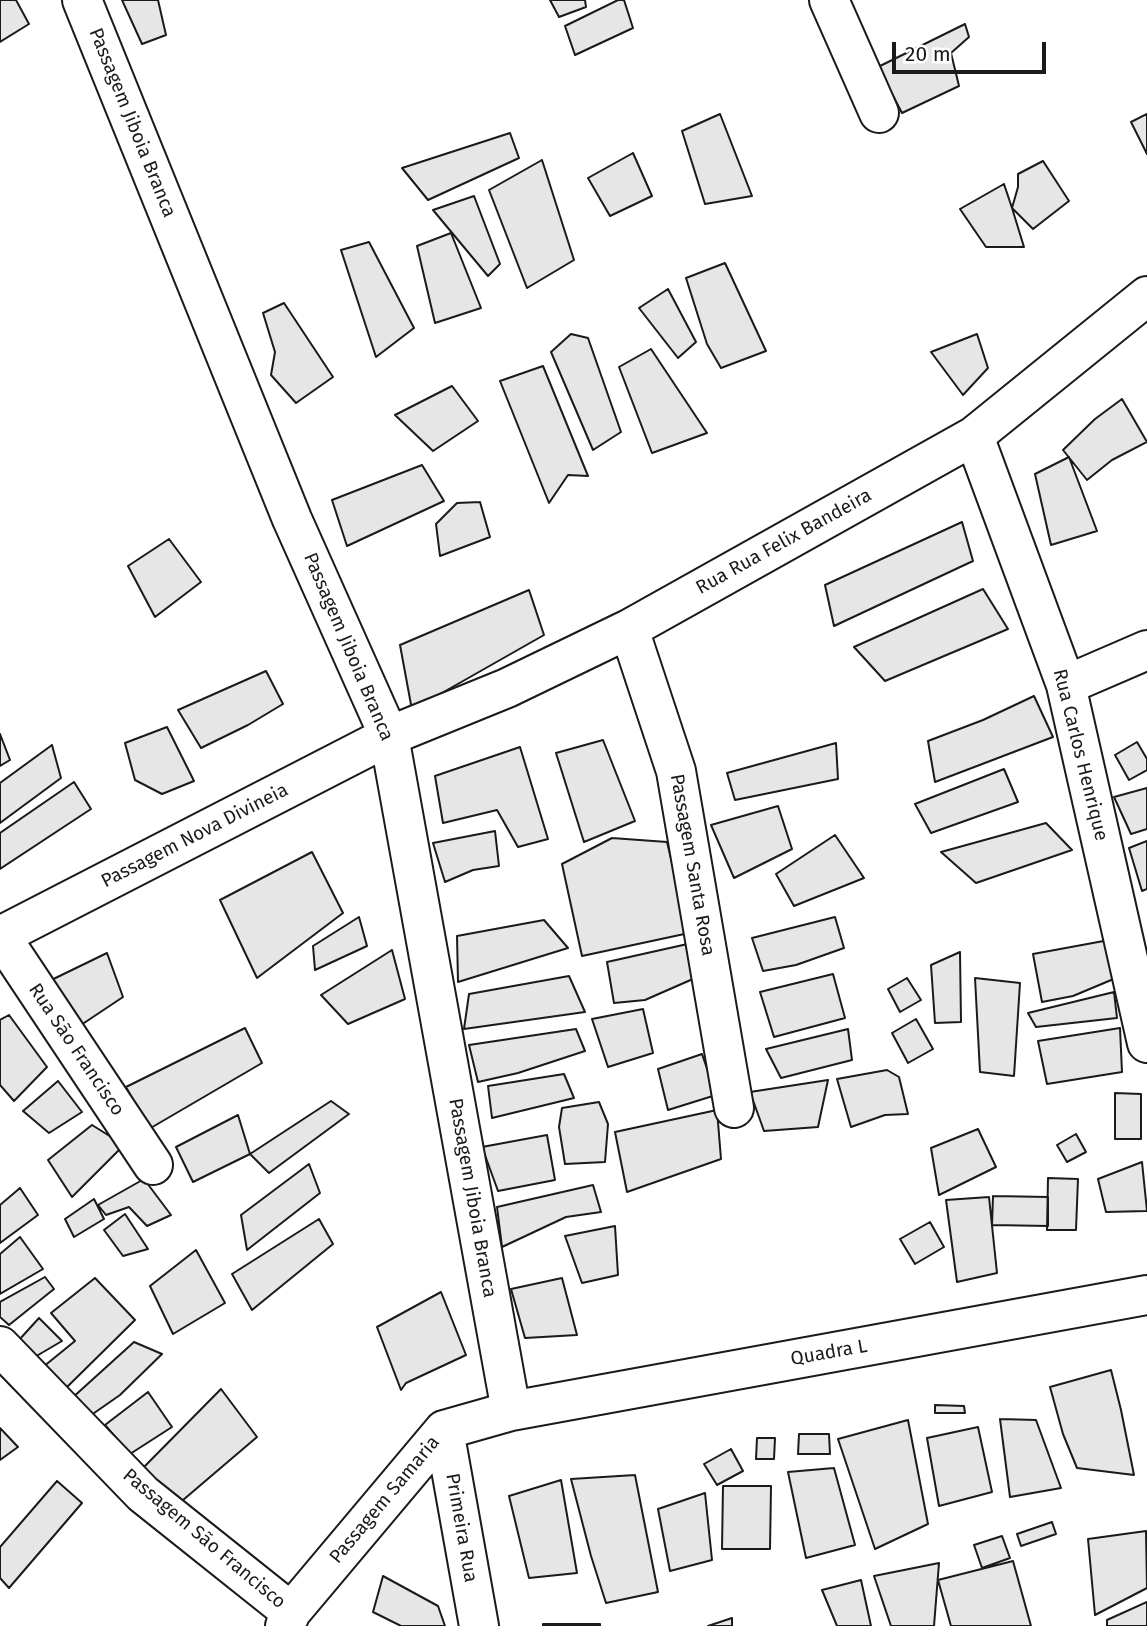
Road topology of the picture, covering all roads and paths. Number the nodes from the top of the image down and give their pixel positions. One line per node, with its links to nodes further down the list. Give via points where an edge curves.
1 (82, 0): 9 (street, Passagem Jiboia Branca, via 292,519)
2 (829, 0): 3 (street)
3 (879, 113)
4 (1147, 296): 5 (street, Rua Rua Felix Bandeira)
5 (974, 436): 6 (street, Rua Rua Felix Bandeira); 8 (street, Rua Carlos Henrique)
6 (629, 629): 9 (street, Rua Rua Felix Bandeira, via 506,688); 12 (street, Passagem Santa Rosa, via 677,771)
7 (1147, 650): 8 (street)
8 (1066, 685): 11 (street, Rua Carlos Henrique)
9 (389, 736): 10 (street, Passagem Nova Divineia); 16 (street, Passagem Jiboia Branca)
10 (0, 936): 13 (street, Rua São Francisco)
11 (1147, 1043)
12 (734, 1108)
13 (153, 1166)
14 (1147, 1295): 16 (street, Quadra L)
15 (0, 1346): 18 (street, Passagem São Francisco, via 143,1494)
16 (511, 1411): 17 (street, Passagem Samaria)
17 (444, 1430): 18 (street, Passagem Samaria); 19 (street, Primeira Rua)
18 (288, 1619)
19 (479, 1626)

